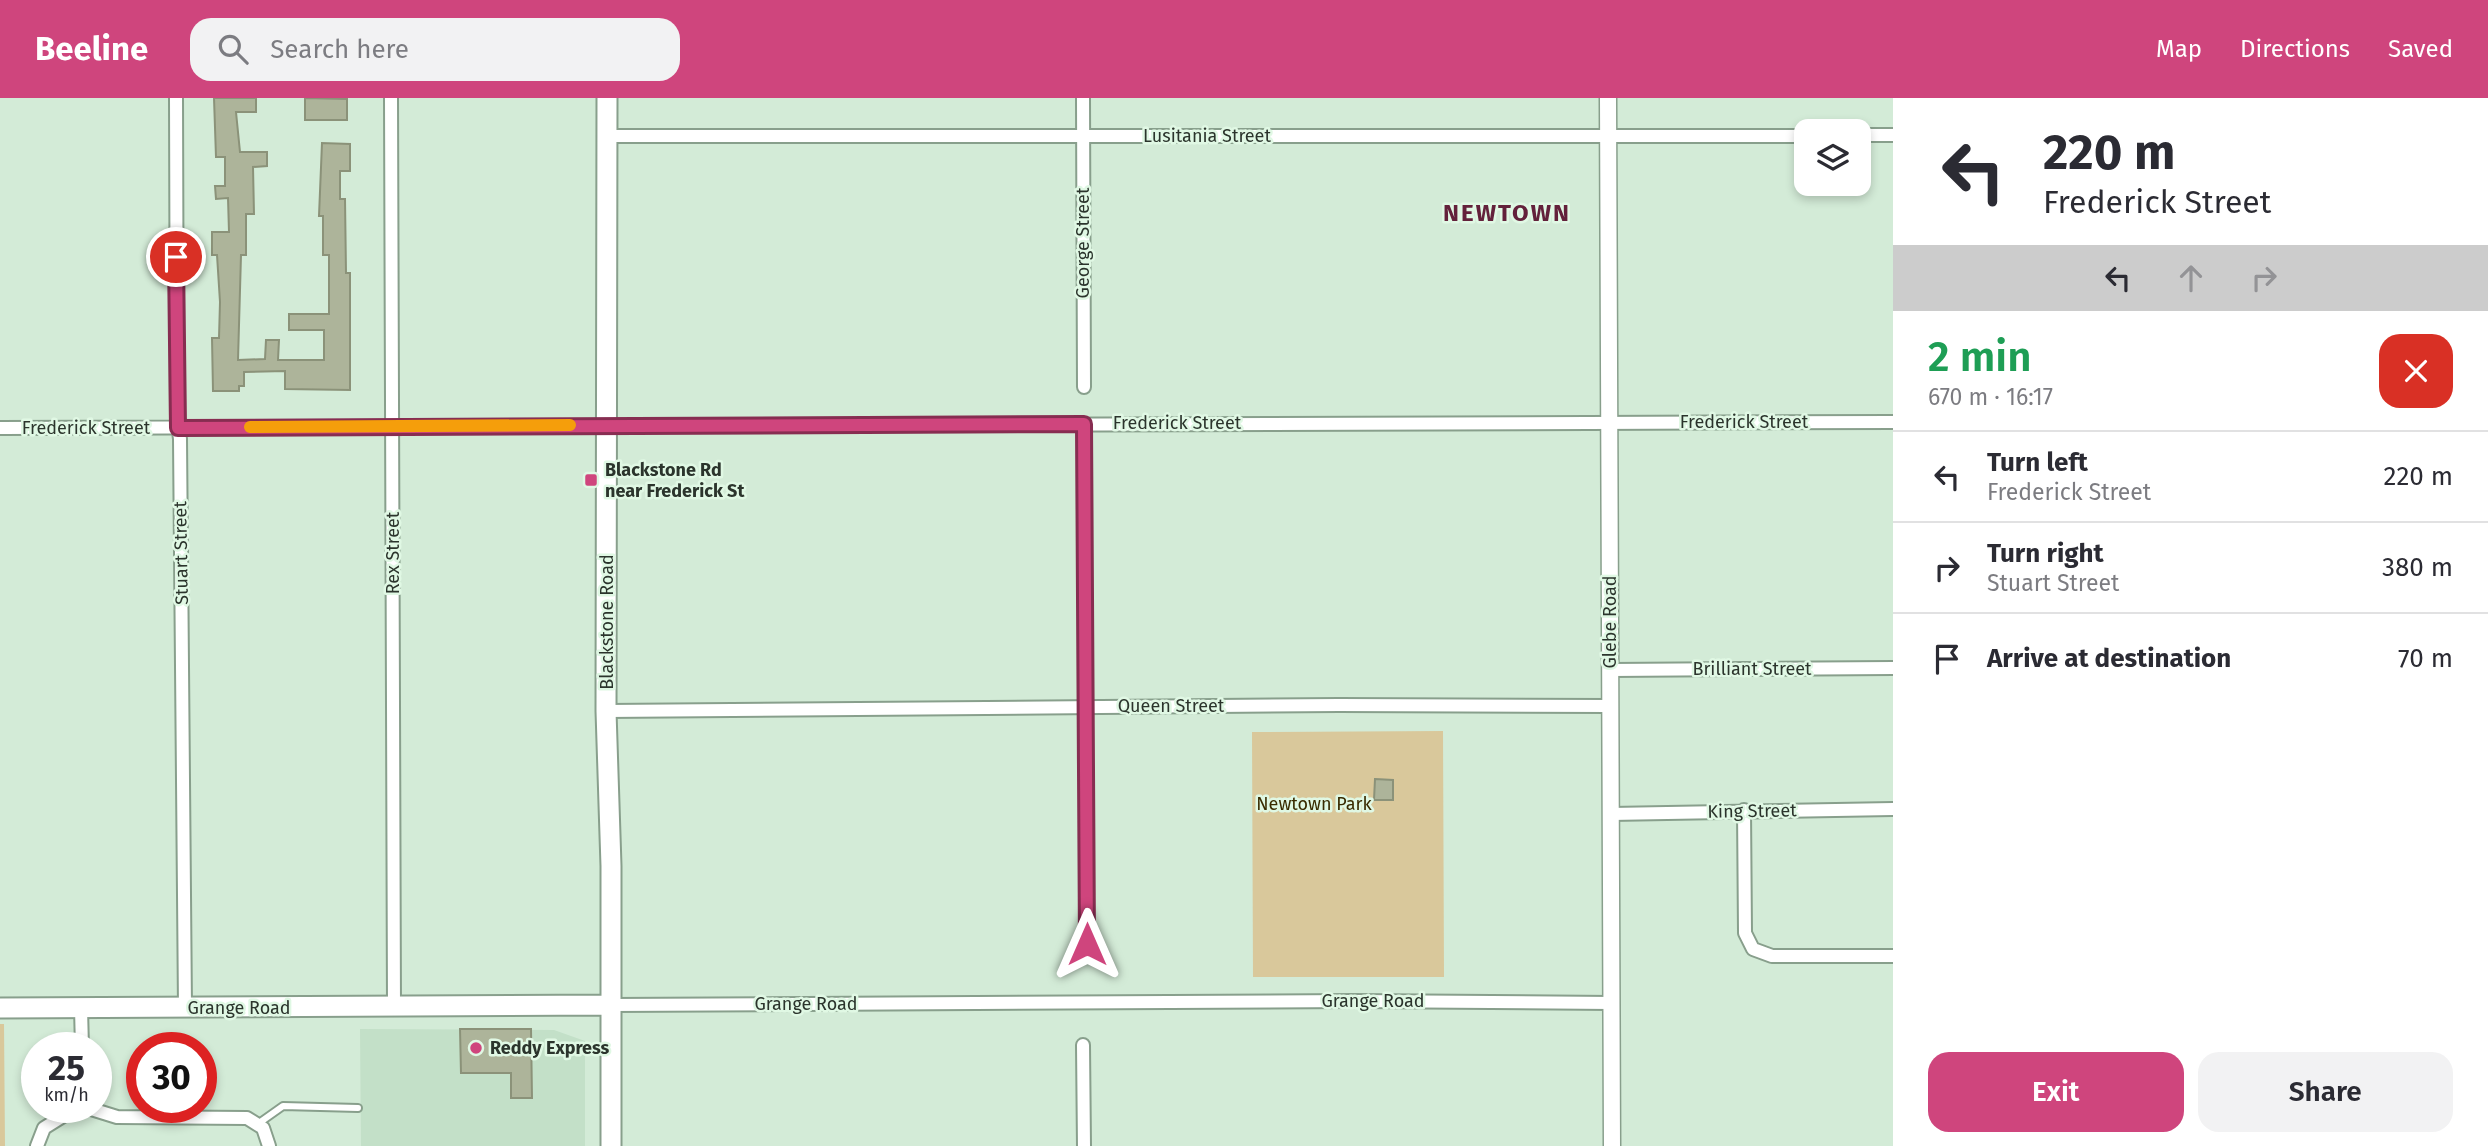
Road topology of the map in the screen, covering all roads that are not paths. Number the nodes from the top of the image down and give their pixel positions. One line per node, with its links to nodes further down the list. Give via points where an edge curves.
1 (176, 98): 19 (street, Stuart Street)
2 (390, 98): 16 (street, Rex Street)
3 (607, 98): 8 (main road, Blackstone Road)
4 (1083, 98): 9 (street, George Street)
5 (1608, 98): 10 (street, Glebe Road)
6 (1871, 135): 7 (street)
7 (1893, 135)
8 (607, 136): 9 (street, Lusitania Street); 17 (main road, Blackstone Road)
9 (1083, 136): 10 (street, Lusitania Street); 12 (street, George Street)
10 (1609, 136): 11 (street, Lusitania Street); 13 (street, Glebe Road)
11 (1794, 136)
12 (1084, 387)
13 (1609, 422): 14 (street, Frederick Street); 15 (street, Frederick Street); 21 (street, Glebe Road)
14 (1893, 422)
15 (1084, 424): 17 (street, Frederick Street); 23 (street)
16 (393, 425): 17 (street, Frederick Street); 19 (street, Frederick Street); 32 (street, Rex Street)
17 (607, 425): 24 (main road, Blackstone Road)
18 (0, 428): 19 (street, Frederick Street)
19 (178, 428): 35 (street, Stuart Street)
20 (1893, 668): 21 (street, Brilliant Street)
21 (1611, 670): 22 (street, Glebe Road)
22 (1611, 706): 23 (street, Queen Street); 27 (street, Glebe Road)
23 (1086, 707): 24 (street, Queen Street); 28 (street)
24 (606, 711): 31 (main road, Blackstone Road)
25 (1893, 809): 26 (street, King Street)
26 (1744, 810): 27 (street, King Street); 29 (street, via 1745,933 1753,949 1772,956)
27 (1611, 814): 30 (street, Glebe Road)
28 (1087, 944)
29 (1893, 956)
30 (1612, 1003): 31 (street, Grange Road); 46 (street, Glebe Road)
31 (611, 1005): 32 (main road, Grange Road); 44 (main road, Blackstone Road)
32 (394, 1007): 35 (main road, Grange Road)
33 (0, 1008): 34 (main road, Grange Road)
34 (81, 1008): 35 (main road, Grange Road); 36 (street)
35 (185, 1008)
36 (82, 1032)
37 (1083, 1045): 45 (street)
38 (358, 1108): 41 (lane, via 283,1107)
39 (112, 1115): 41 (street, via 240,1117)
40 (52, 1123): 42 (street, via 44,1128)
41 (259, 1123): 43 (street)
42 (37, 1146)
43 (269, 1146)
44 (611, 1146)
45 (1084, 1146)
46 (1612, 1146)

